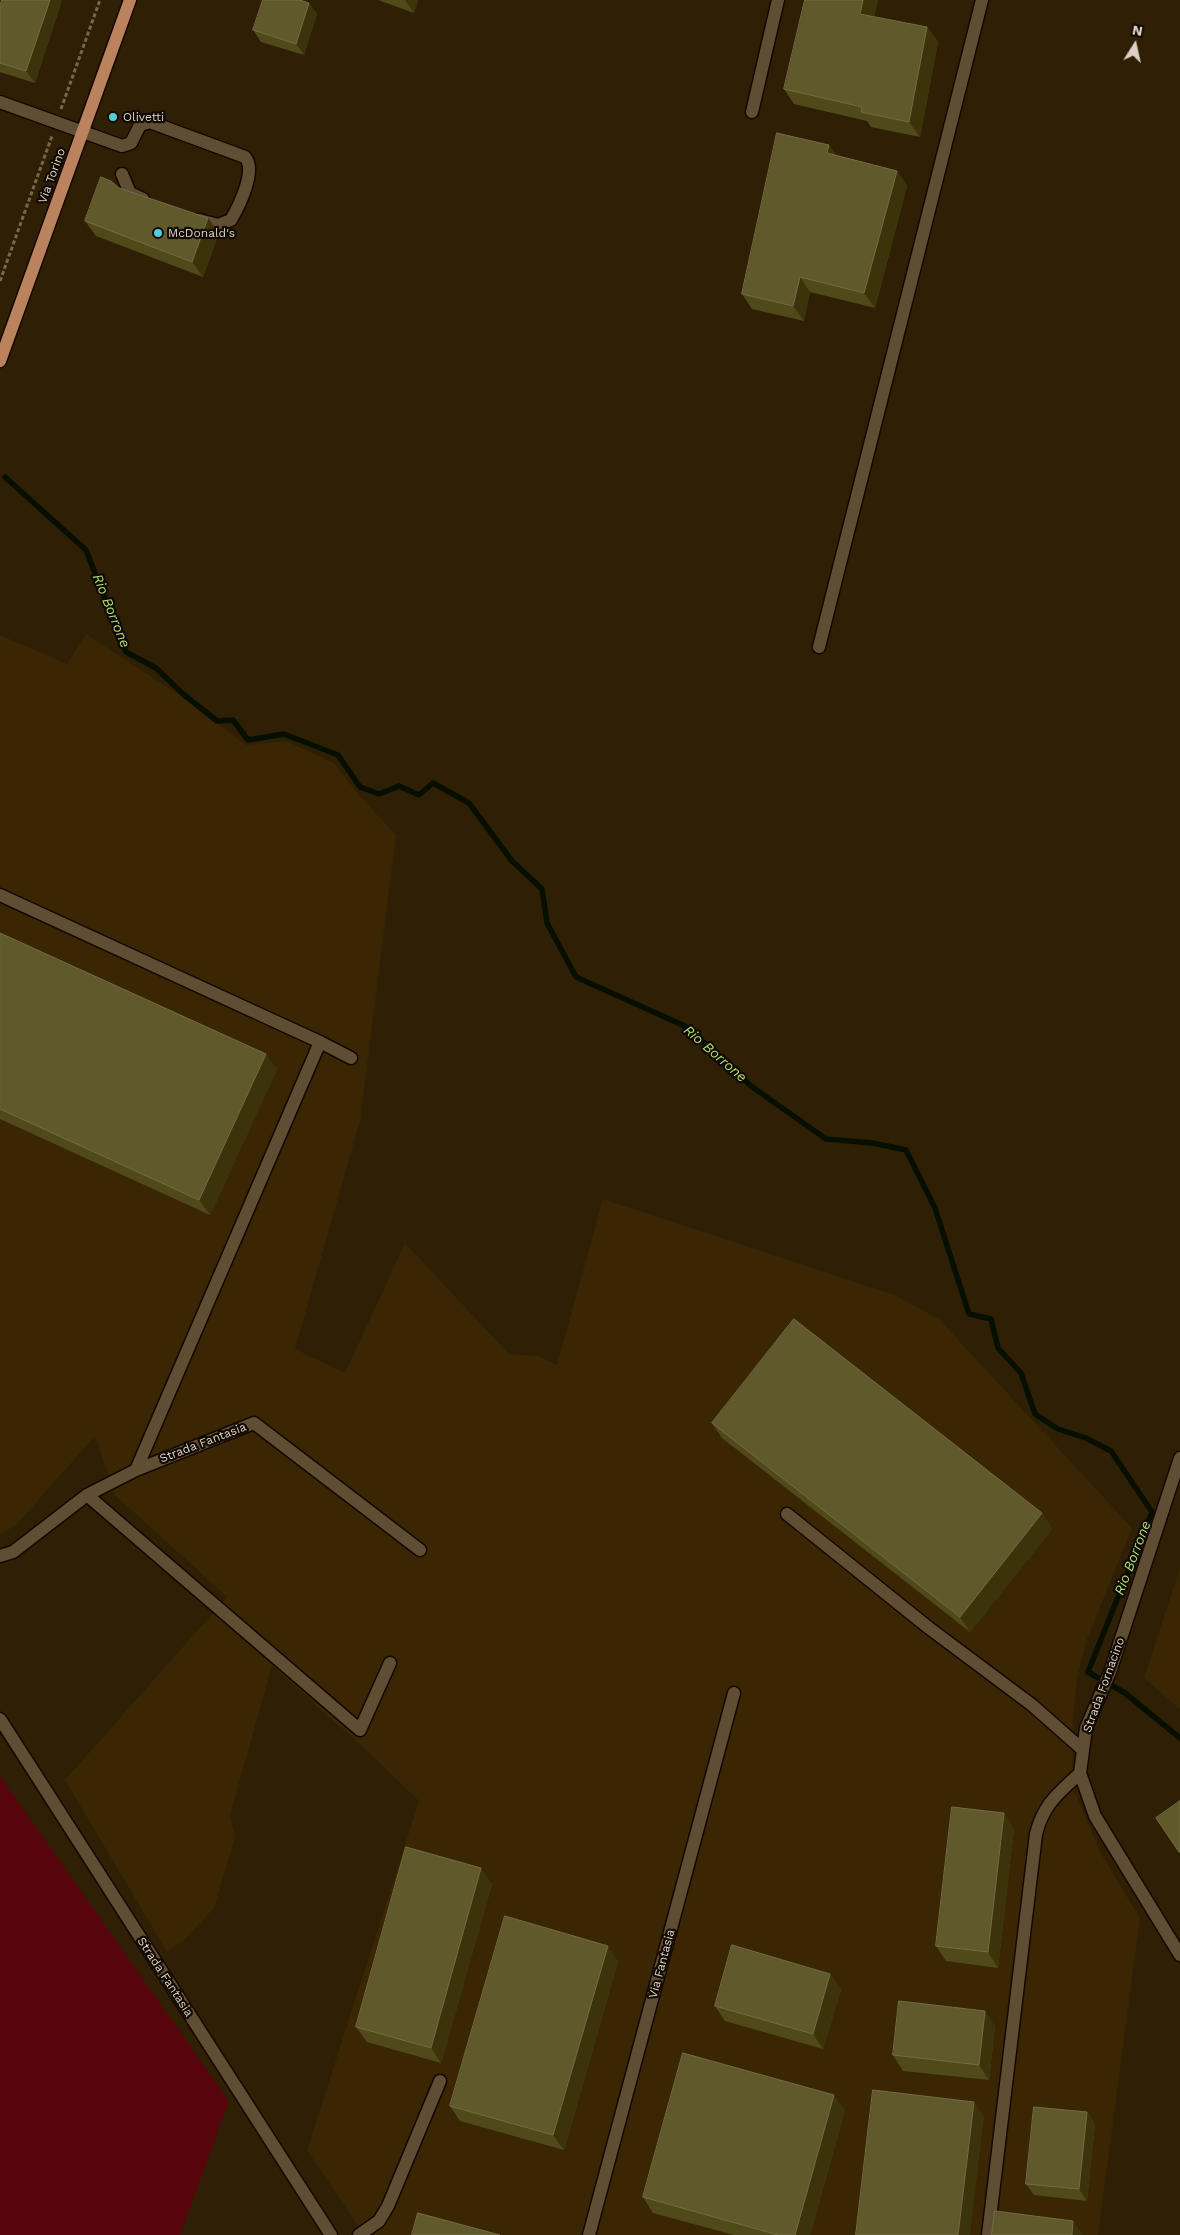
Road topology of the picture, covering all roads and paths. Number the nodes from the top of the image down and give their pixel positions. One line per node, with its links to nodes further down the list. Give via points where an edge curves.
1 (100, 0): 7 (path)
2 (130, 0): 8 (main road, Via Torino)
3 (778, 0): 6 (street)
4 (982, 0): 14 (street)
5 (0, 102): 7 (street)
6 (752, 112)
7 (57, 122): 8 (street); 12 (path)
8 (82, 131): 11 (street, via 125,146 134,140 140,126 150,122 245,157 250,164 250,176 231,220 218,226); 13 (main road, Via Torino)
9 (122, 174): 10 (street, via 130,193)
10 (153, 203)
11 (189, 216)
12 (0, 281)
13 (0, 361)
14 (819, 647)
15 (0, 894): 16 (street)
16 (320, 1042): 17 (street); 19 (street)
17 (351, 1058)
18 (1180, 1458): 27 (street, Strada Fornacino, via 1110,1672 1086,1728)
19 (136, 1470): 20 (street, Strada Fantasia); 22 (street, Strada Fantasia, via 254,1423)
20 (87, 1495): 23 (street, Strada Fantasia, via 13,1552); 24 (street, via 360,1730)
21 (787, 1514): 27 (street, via 929,1628 1032,1705)
22 (420, 1550)
23 (0, 1556)
24 (390, 1663)
25 (734, 1693): 33 (street, Via Fantasia)
26 (0, 1719): 31 (street, Strada Fantasia)
27 (1083, 1750): 28 (street, Strada Fornacino)
28 (1080, 1773): 29 (street, Strada Fornacino, via 1095,1816); 34 (street, via 1048,1804 1036,1834)
29 (1180, 1955)
30 (440, 2081): 32 (street, via 388,2206 379,2221)
31 (331, 2235)
32 (359, 2235)
33 (589, 2235)
34 (988, 2235)

